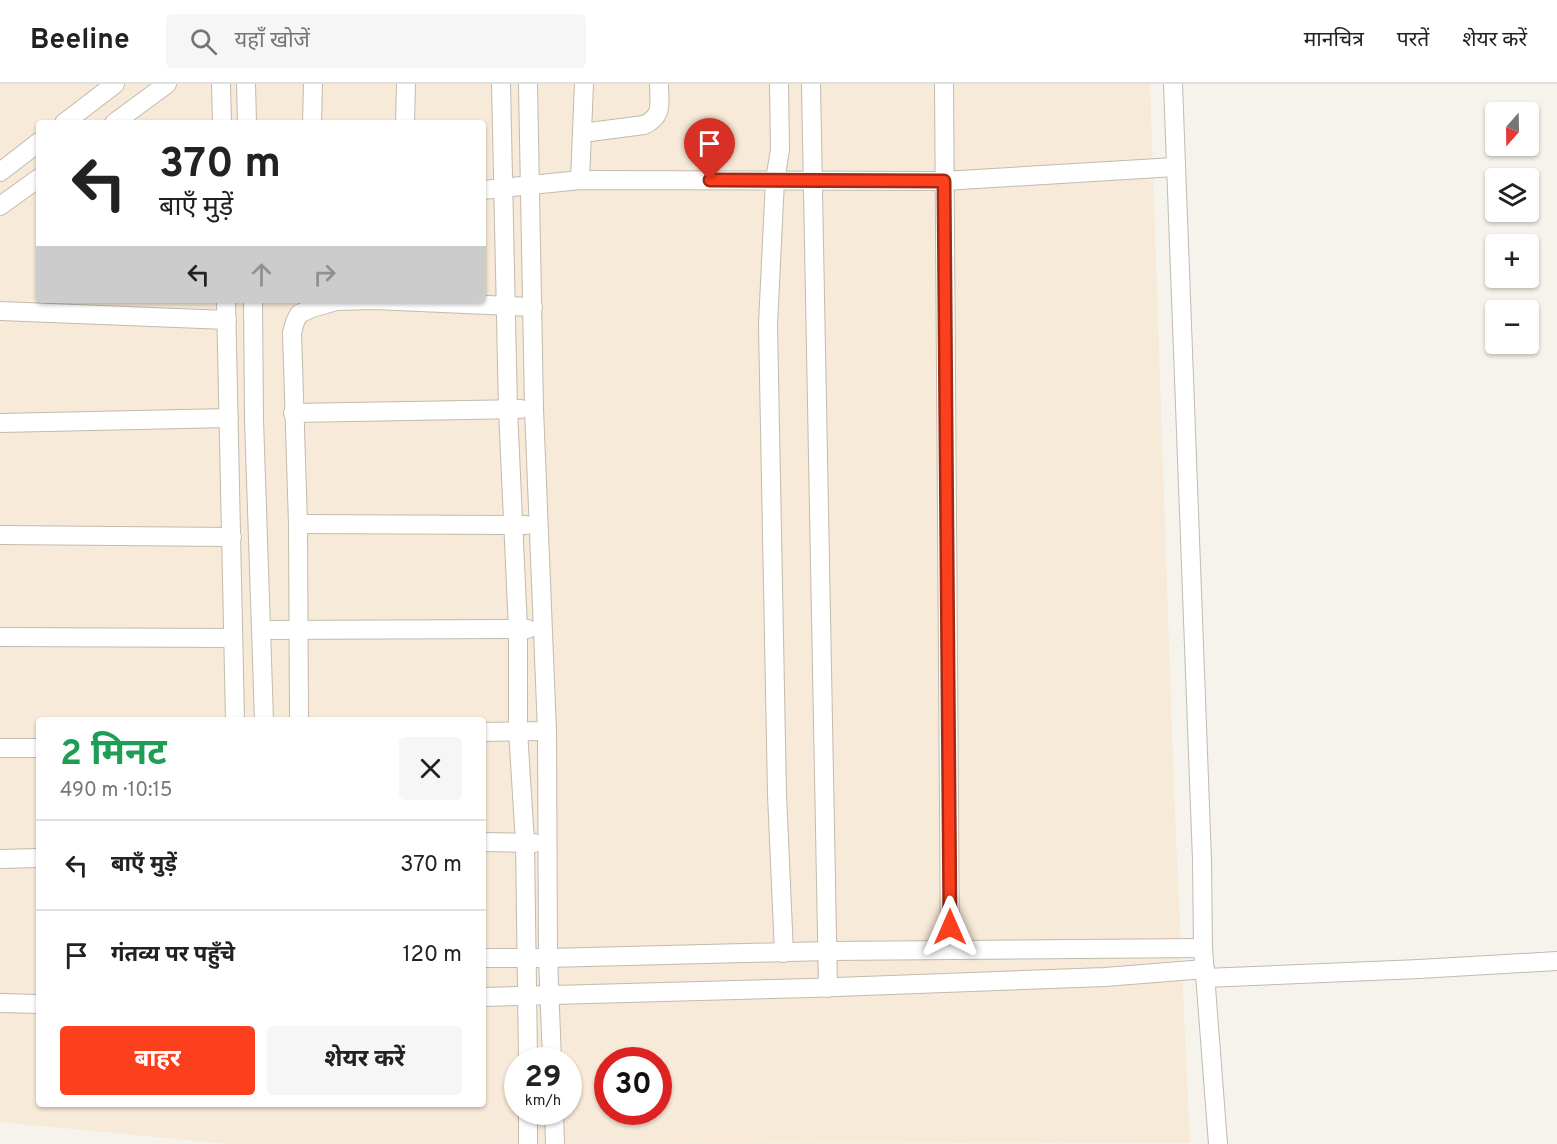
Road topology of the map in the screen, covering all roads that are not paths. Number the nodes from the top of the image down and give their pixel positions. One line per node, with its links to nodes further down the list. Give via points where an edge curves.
1 (115, 84): 15 (street)
2 (167, 84): 16 (street)
3 (221, 84): 17 (street)
4 (246, 84): 18 (street)
5 (313, 84): 19 (street)
6 (406, 84): 20 (street)
7 (501, 84): 31 (street)
8 (528, 84): 30 (street)
9 (584, 84): 21 (street)
10 (659, 84): 21 (street, via 659,109 653,121)
11 (779, 84): 27 (street, via 780,150)
12 (811, 84): 28 (street)
13 (944, 84): 29 (street)
14 (1173, 84): 23 (street)
15 (68, 120)
16 (118, 120)
17 (222, 120)
18 (248, 120)
19 (312, 120)
20 (405, 120)
21 (582, 133): 26 (street)
22 (36, 144): 24 (street)
23 (1175, 167): 29 (street); 71 (street)
24 (0, 172)
25 (36, 180): 33 (street)
26 (580, 180): 27 (street); 30 (street)
27 (775, 180): 28 (street); 74 (street, via 768,324)
28 (814, 181): 29 (street); 73 (street)
29 (944, 181): 72 (street)
30 (529, 187): 31 (street); 39 (street)
31 (503, 188): 32 (street); 38 (street)
32 (486, 190)
33 (0, 207)
34 (226, 303): 41 (street)
35 (253, 303): 54 (street)
36 (329, 303): 44 (street, via 299,314 295,322)
37 (431, 303): 38 (street)
38 (506, 307): 39 (street); 43 (street)
39 (533, 307): 42 (street)
40 (0, 311): 41 (street)
41 (227, 321): 45 (street)
42 (534, 409): 43 (street); 49 (street)
43 (508, 410): 44 (street); 48 (street)
44 (293, 413): 47 (street)
45 (229, 418): 46 (street); 51 (street)
46 (0, 423)
47 (297, 524): 48 (street); 55 (street)
48 (514, 525): 49 (street); 52 (street)
49 (540, 525): 53 (street)
50 (0, 535): 51 (street)
51 (232, 537): 57 (street)
52 (518, 629): 53 (street); 55 (street); 61 (street)
53 (541, 629): 62 (street)
54 (263, 630): 55 (street); 59 (street)
55 (299, 630): 60 (street)
56 (0, 637): 57 (street)
57 (233, 638): 58 (street)
58 (235, 717)
59 (264, 717)
60 (298, 717)
61 (518, 731): 62 (street); 63 (street); 67 (street)
62 (547, 731): 68 (street)
63 (486, 732)
64 (0, 748): 65 (street)
65 (36, 748)
66 (486, 842): 67 (street)
67 (525, 842): 68 (street); 76 (street)
68 (548, 843): 77 (street)
69 (36, 858): 70 (street)
70 (0, 859)
71 (1203, 948): 72 (street); 79 (street)
72 (950, 950): 73 (street)
73 (827, 951): 74 (street); 80 (street)
74 (784, 953): 77 (street)
75 (486, 958): 76 (street)
76 (527, 958): 77 (street); 82 (street)
77 (548, 958): 81 (street)
78 (1557, 961): 79 (street, via 1419,969)
79 (1205, 973): 80 (street); 92 (street)
80 (828, 988): 81 (street)
81 (550, 994): 82 (street); 87 (street)
82 (529, 995): 83 (street); 86 (street)
83 (486, 997)
84 (0, 1003): 85 (street)
85 (36, 1004)
86 (528, 1047)
87 (552, 1047)
88 (528, 1125): 90 (street)
89 (554, 1125): 91 (street)
90 (528, 1144)
91 (555, 1144)
92 (1218, 1144)

